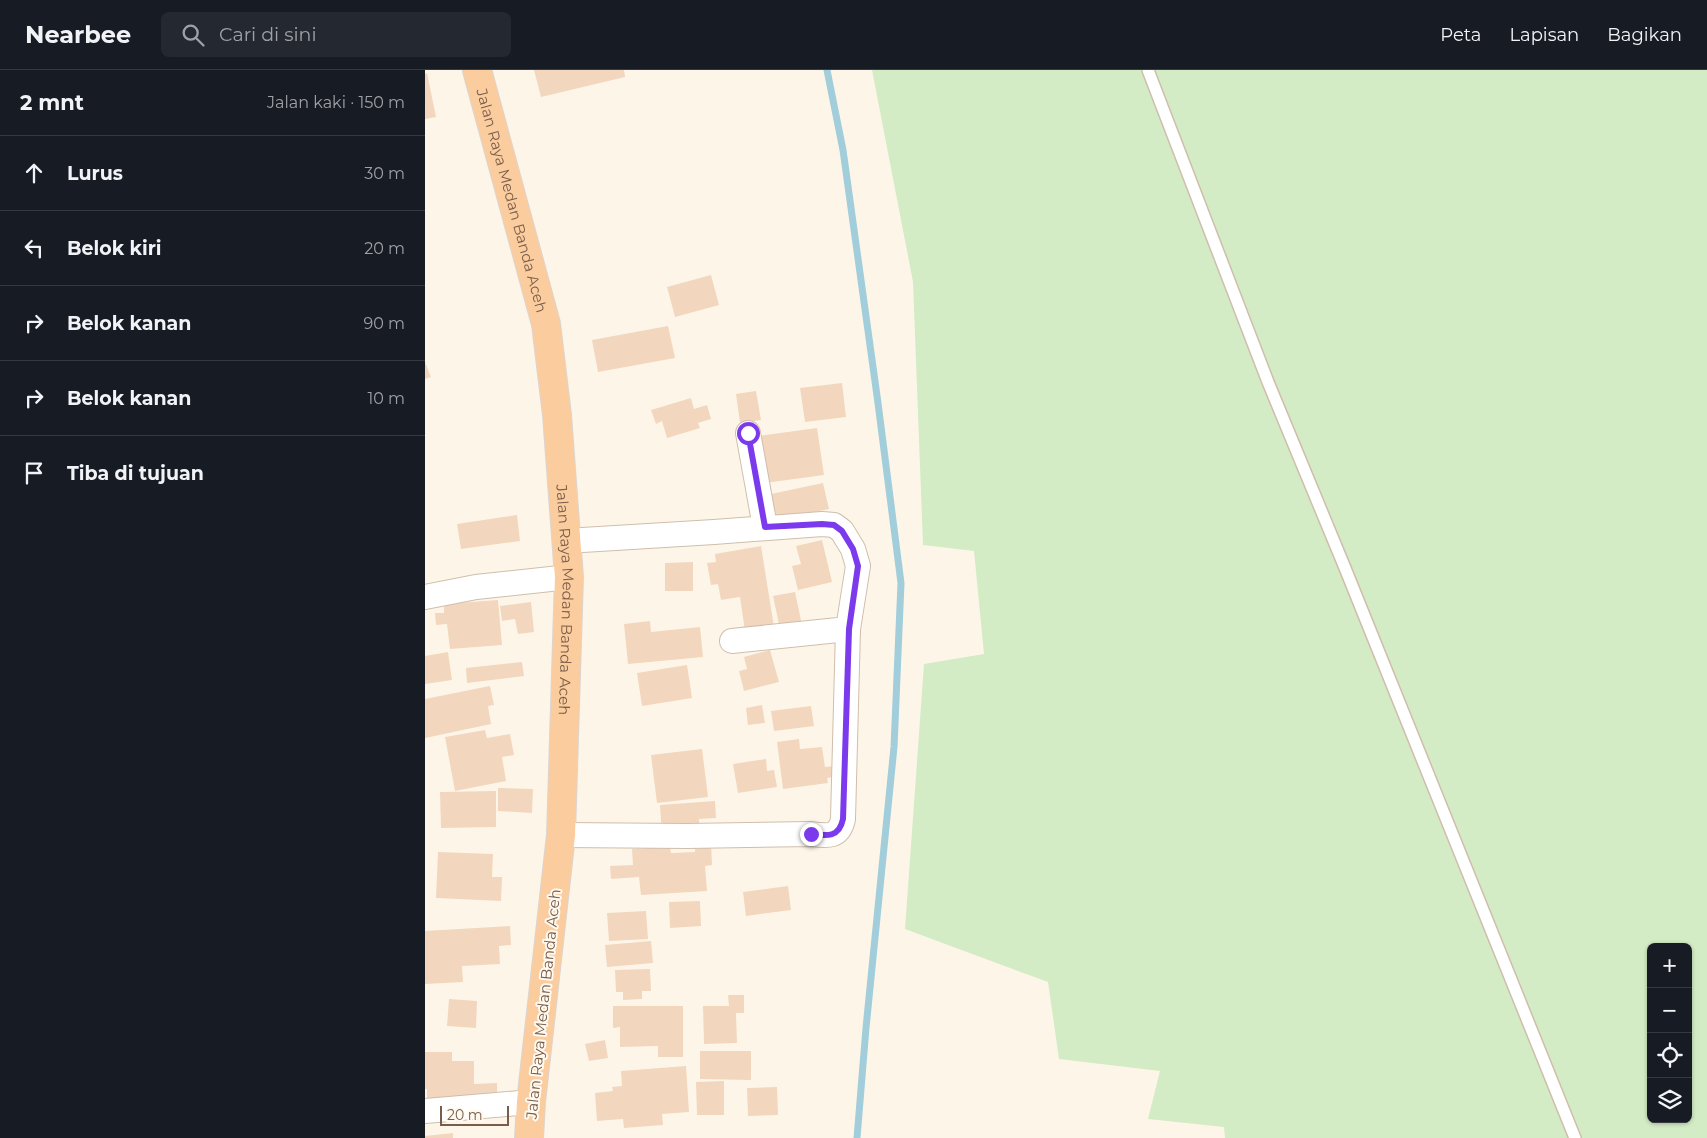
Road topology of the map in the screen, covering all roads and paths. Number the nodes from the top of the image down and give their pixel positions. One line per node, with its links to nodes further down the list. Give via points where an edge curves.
1 (477, 70): 5 (highway, Jalan Raya Medan Banda Aceh, via 546,324 557,414)
2 (1148, 70): 14 (lane, via 1268,382)
3 (748, 433): 4 (street)
4 (765, 527): 5 (street); 8 (street, via 822,524 834,525 842,531 853,549 858,566)
5 (566, 540): 6 (highway, Jalan Raya Medan Banda Aceh)
6 (569, 578): 7 (street, via 476,587); 10 (highway, Jalan Raya Medan Banda Aceh)
7 (425, 598)
8 (849, 629): 9 (street); 10 (street, via 843,819 836,832 826,836)
9 (732, 641)
10 (561, 835): 11 (highway, Jalan Raya Medan Banda Aceh)
11 (531, 1102): 12 (street); 13 (highway, Jalan Raya Medan Banda Aceh)
12 (425, 1111)
13 (529, 1138)
14 (1575, 1138)

